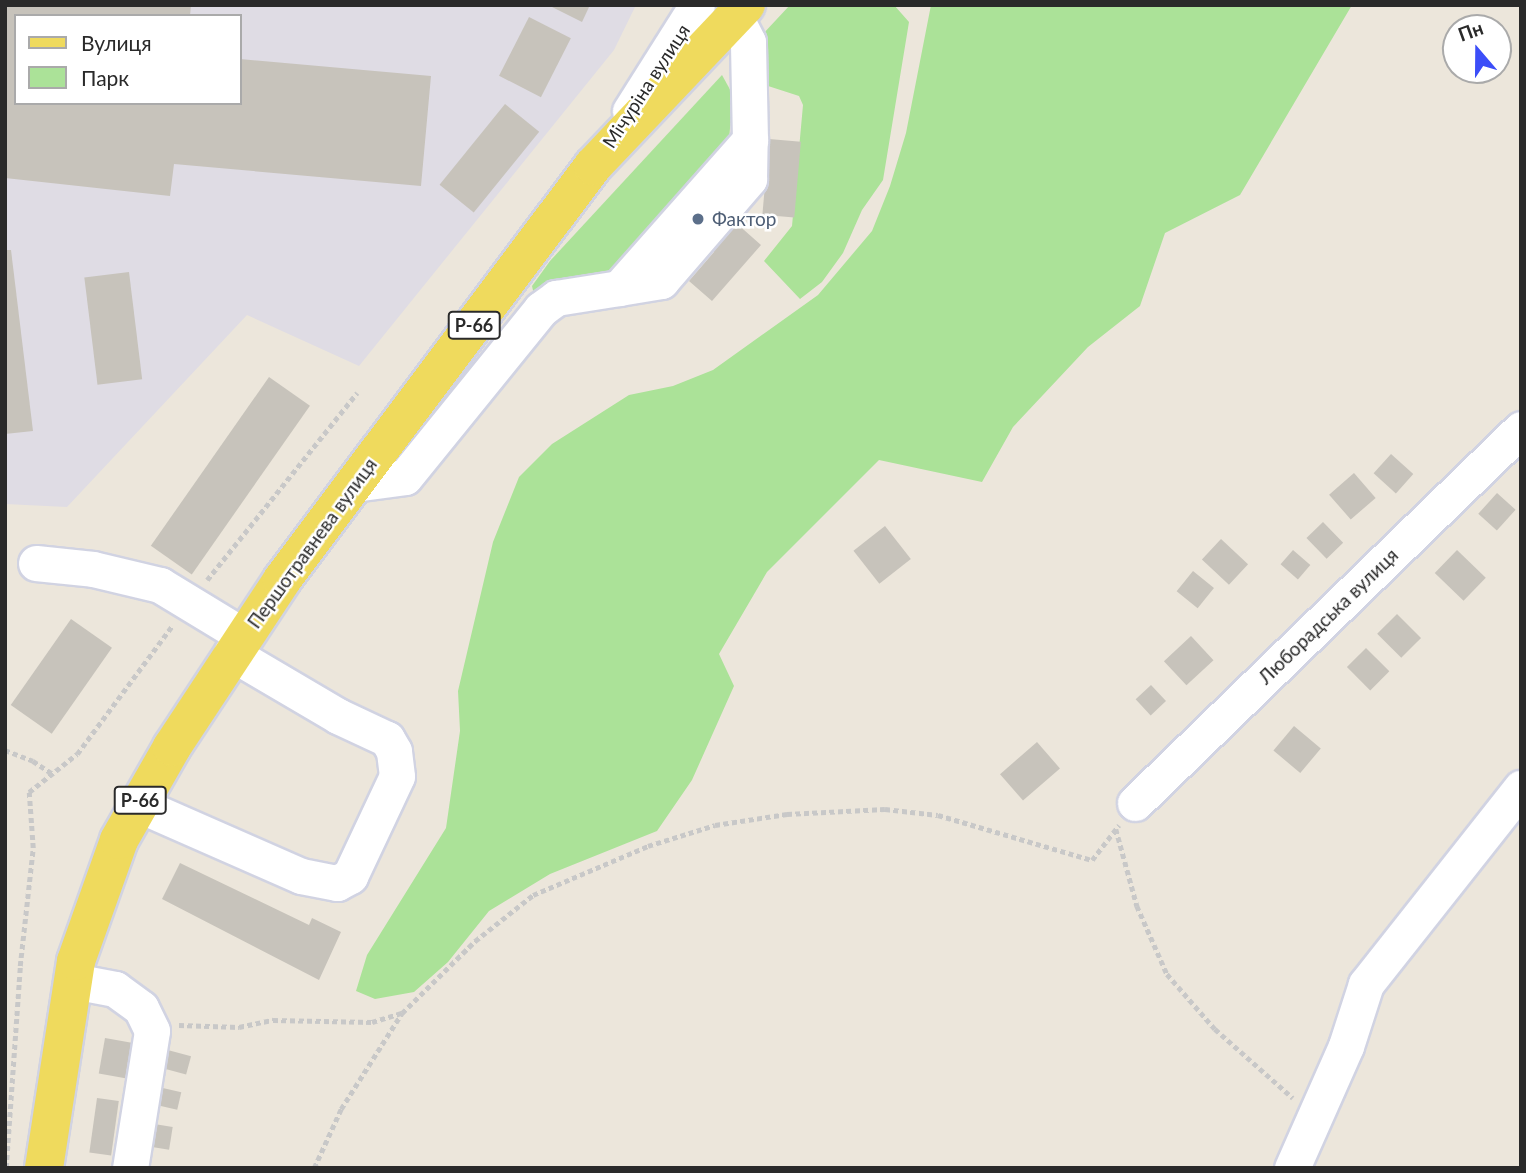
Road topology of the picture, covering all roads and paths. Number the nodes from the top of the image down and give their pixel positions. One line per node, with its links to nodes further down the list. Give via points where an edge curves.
1 (696, 5): 3 (street, Мічуріна вулиця)
2 (741, 11): 3 (main road, Першотравнева вулиця / Р-66); 5 (street, via 748,42 749,179 661,281 556,298 541,309 405,477)
3 (593, 166): 5 (main road, Першотравнева вулиця / Р-66)
4 (1521, 429): 11 (street, Люборадська вулиця)
5 (354, 484): 7 (main road, Першотравнева вулиця / Р-66)
6 (36, 563): 7 (street, via 93,569 160,585)
7 (238, 645): 10 (main road, Першотравнева вулиця / Р-66); 10 (street, via 338,716 387,739 394,751 397,776 350,876 337,883 301,876)
8 (5, 750): 16 (path, via 53,774 29,792 33,848)
9 (1521, 788): 15 (street, via 1366,984 1346,1046)
10 (137, 804): 12 (main road, Першотравнева вулиця / Р-66, via 119,840)
11 (1126, 816): 13 (path, via 1092,860 938,815 885,809 787,814 715,824 648,846 533,895 475,941); 15 (path, via 1137,906 1167,974 1215,1029)
12 (73, 981): 14 (street, via 115,989 141,1008); 17 (main road, Першотравнева вулиця / Р-66)
13 (402, 1013): 14 (path, via 372,1022 273,1020 239,1027 191,1027); 19 (path, via 341,1109)
14 (147, 1019): 18 (street, via 152,1031)
15 (1314, 1117): 20 (street)
16 (6, 1168)
17 (44, 1168)
18 (130, 1168)
19 (314, 1168)
20 (1293, 1168)

